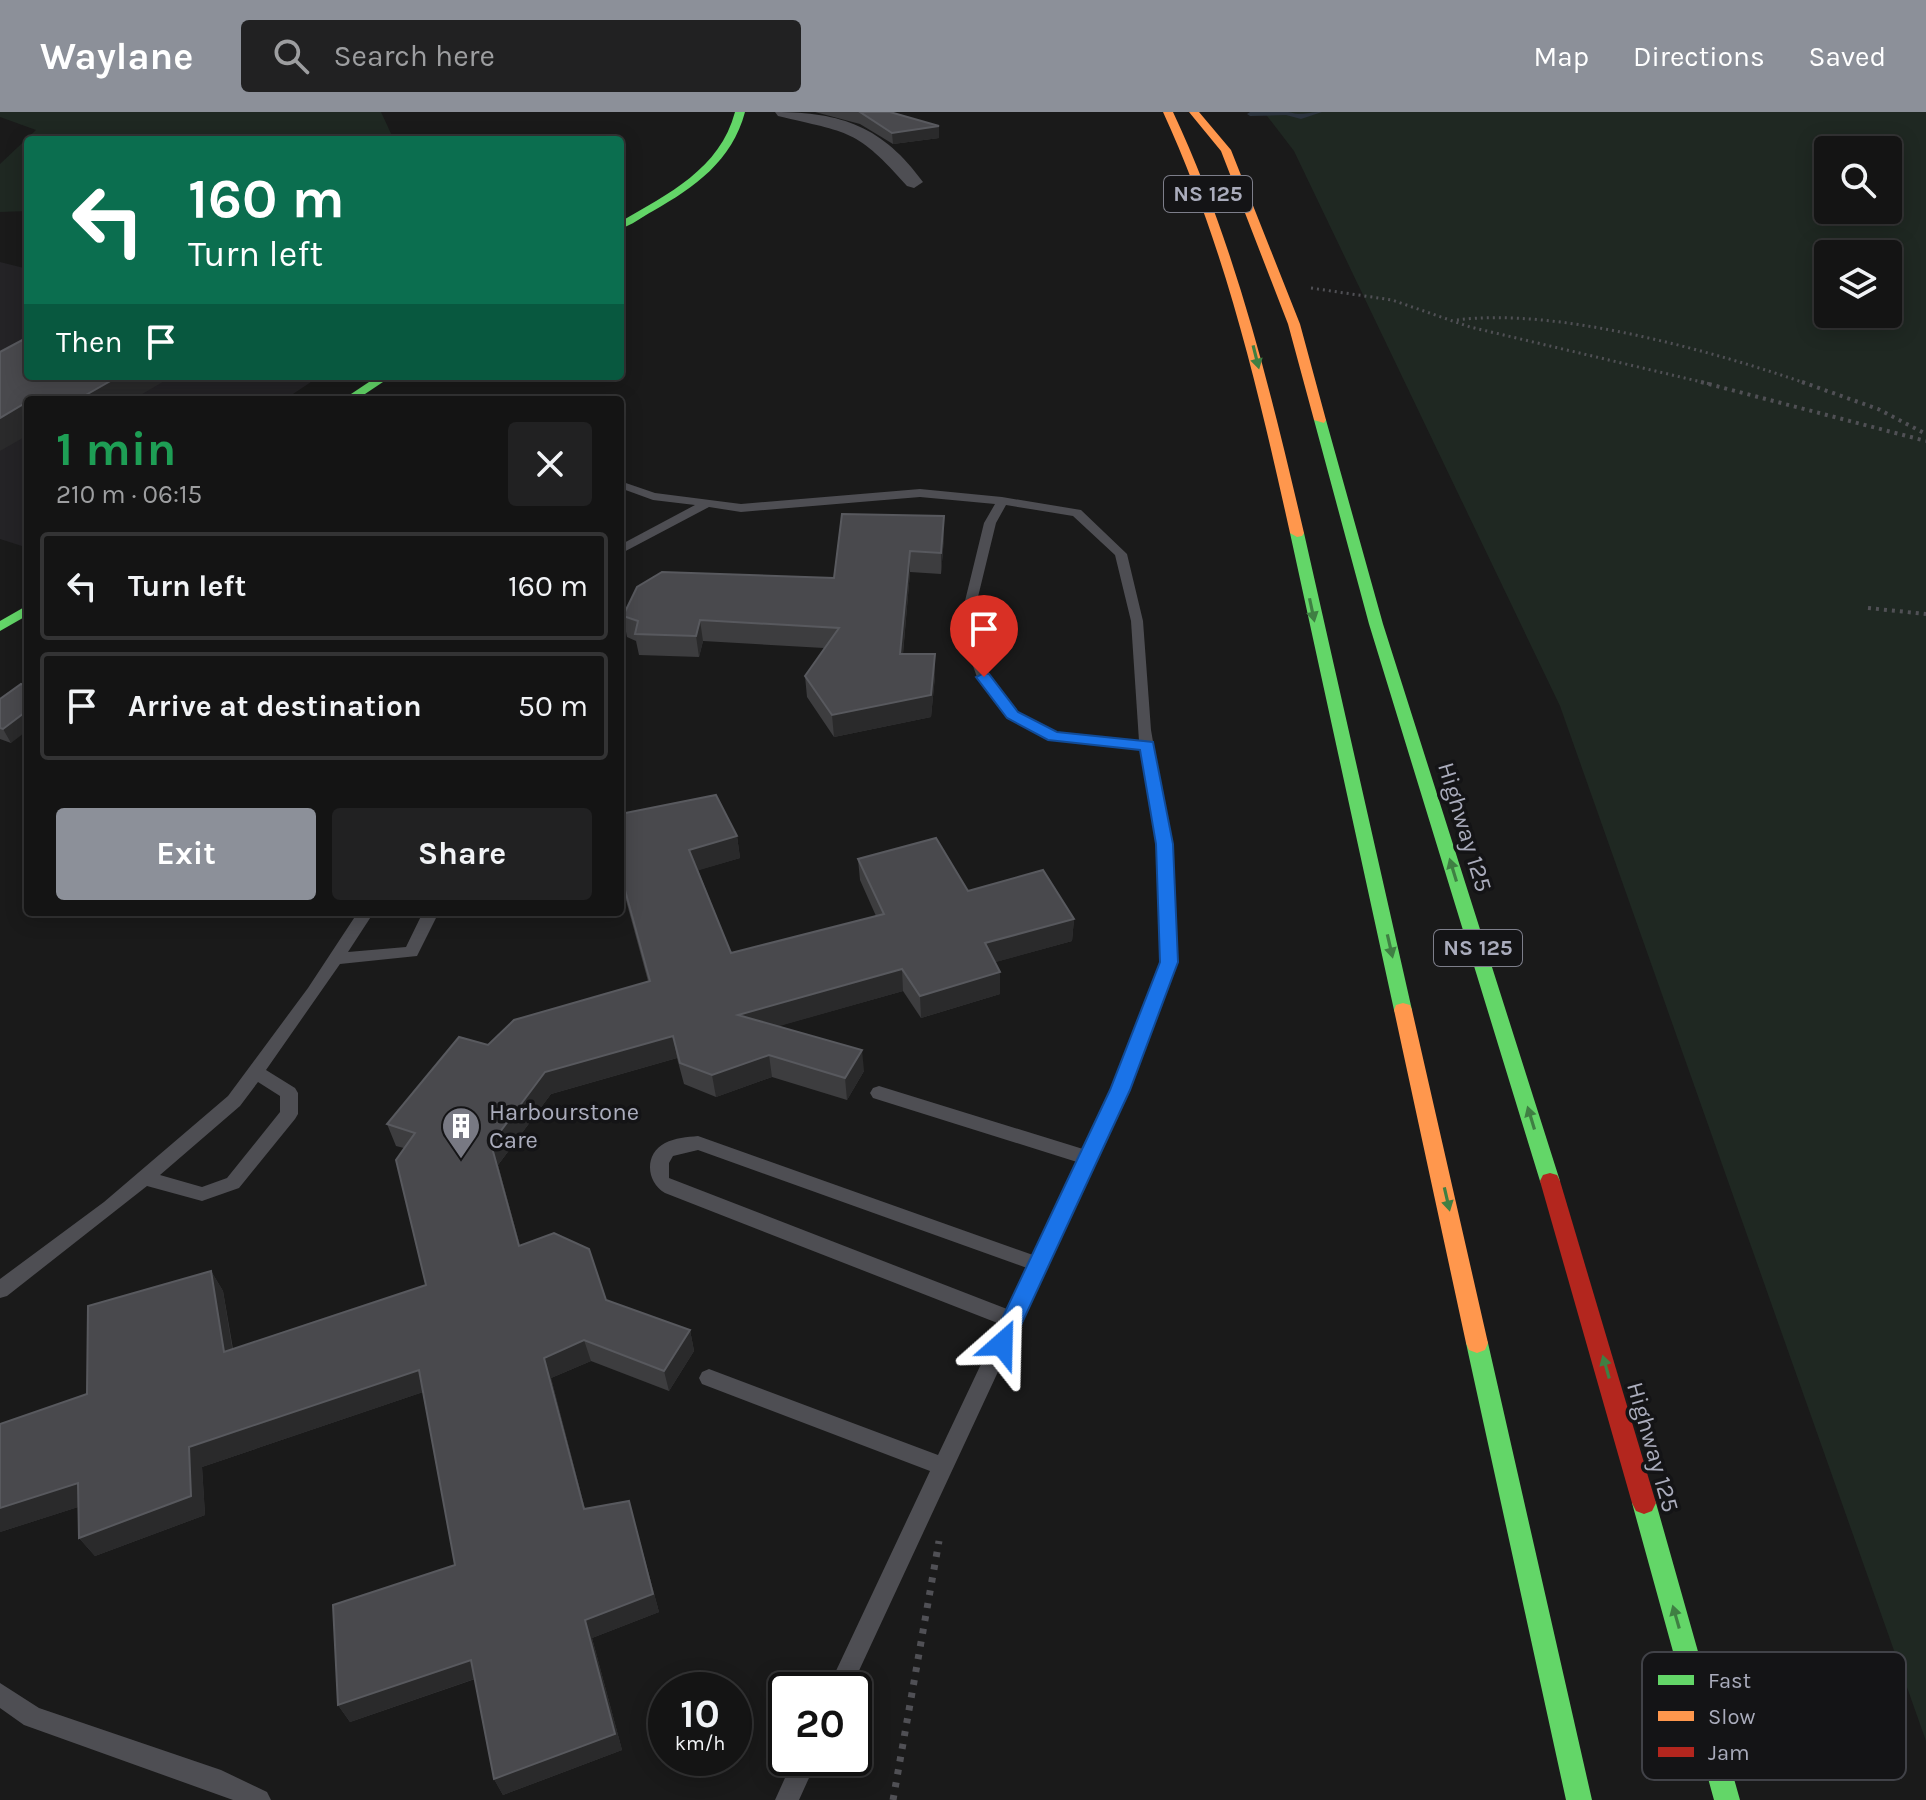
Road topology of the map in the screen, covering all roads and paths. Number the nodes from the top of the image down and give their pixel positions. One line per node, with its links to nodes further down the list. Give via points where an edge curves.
1 (740, 112): 6 (main road, via 734,141 712,165)
2 (784, 112): 5 (street, via 864,134)
3 (1194, 112): 7 (main road, Highway 125 / NS 125, via 1226,150)
4 (1161, 117): 43 (main road, NS 125, one-way to 43, via 1192,156 1225,242 1264,387)
5 (914, 182)
6 (624, 223)
7 (1280, 286): 8 (path, via 1354,292); 35 (main road, Highway 125 / NS 125, one-way to 7, via 1582,1283 1376,624)
8 (1456, 320): 11 (path, via 1483,315 1540,320 1699,352 1860,402); 12 (path)
9 (380, 380): 10 (main road)
10 (354, 396)
11 (1926, 434)
12 (1926, 441)
13 (624, 485): 15 (lane, via 653,496)
14 (1002, 501): 15 (lane, via 920,493 741,508); 21 (lane, via 1077,513 1121,554 1137,621); 21 (lane, via 990,523 970,605 975,652 984,677 1013,715 1053,736)
15 (708, 503): 16 (lane)
16 (624, 548)
17 (1868, 608): 19 (path)
18 (24, 612): 20 (main road)
19 (1926, 614)
20 (0, 627)
21 (1147, 746): 27 (lane, via 1164,844 1169,962)
22 (363, 916): 24 (lane)
23 (429, 916): 24 (lane, via 411,952)
24 (336, 959): 25 (lane)
25 (256, 1072): 28 (lane, via 234,1101); 28 (lane, via 289,1093 289,1114 233,1183 202,1194)
26 (879, 1093): 27 (lane)
27 (1088, 1158): 29 (lane)
28 (144, 1178): 30 (lane)
29 (1040, 1265): 31 (lane); 31 (lane, via 698,1143 674,1145 661,1157 661,1182 671,1188)
30 (0, 1290)
31 (1013, 1320): 33 (lane)
32 (709, 1378): 33 (lane)
33 (944, 1467): 34 (lane)
34 (915, 1527): 36 (lane); 42 (path, via 939,1539)
35 (1685, 1652)
36 (847, 1672)
37 (0, 1694): 40 (lane, via 32,1717)
38 (798, 1776): 41 (lane)
39 (1721, 1780): 44 (main road, Highway 125 / NS 125, one-way to 39)
40 (259, 1800)
41 (787, 1800)
42 (893, 1800)
43 (1579, 1800)
44 (1727, 1800)

